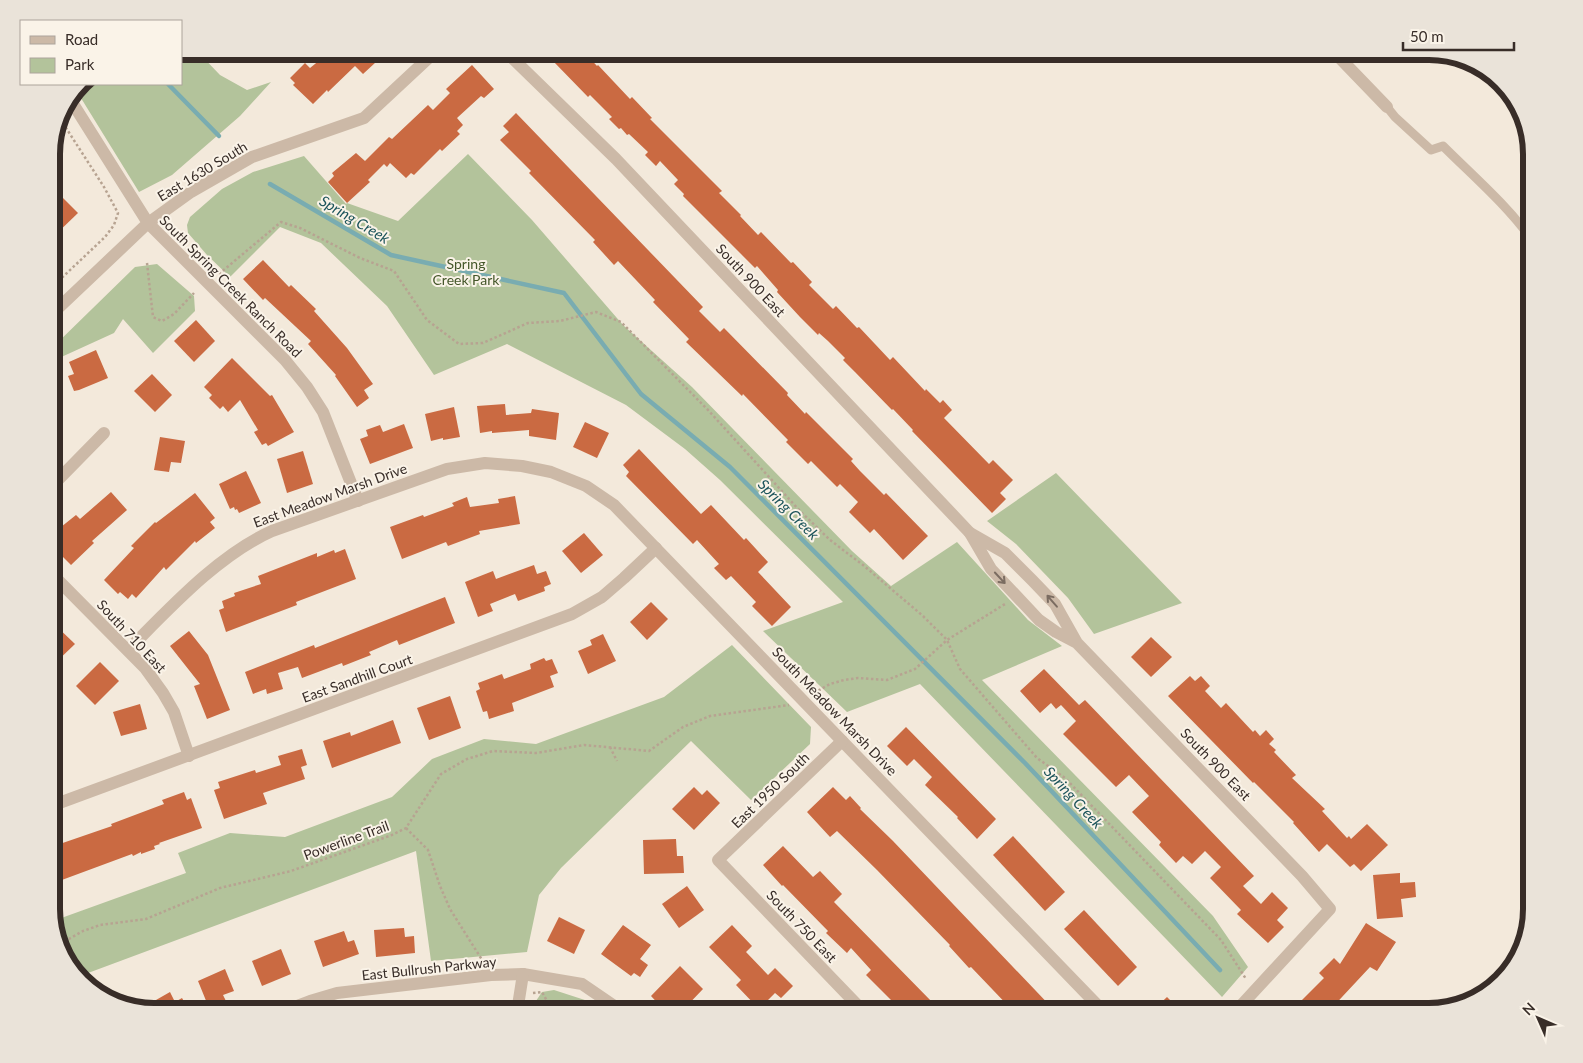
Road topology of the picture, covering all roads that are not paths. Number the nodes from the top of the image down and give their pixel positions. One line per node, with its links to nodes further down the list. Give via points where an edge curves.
1 (426, 60): 6 (street, East 1630 South, via 364,118 252,157 191,192)
2 (515, 60): 13 (street, South 900 East, via 616,160)
3 (1341, 60): 5 (street)
4 (74, 105): 6 (street, South Spring Creek Ranch Road)
5 (1386, 107): 7 (lane, via 1431,150 1443,146)
6 (148, 223): 8 (street, East 1630 South); 12 (street, South Spring Creek Ranch Road, via 285,360 307,387 323,412)
7 (1523, 225)
8 (60, 307)
9 (104, 433): 11 (street)
10 (522, 466): 12 (street, East Meadow Marsh Drive, via 485,463 447,469); 14 (street, South Meadow Marsh Drive, via 551,472 586,486 614,505)
11 (60, 479)
12 (358, 501): 17 (street, East Meadow Marsh Drive, via 253,539 222,561)
13 (970, 533): 16 (street, South 900 East, one-way to 16, via 991,569 1039,620); 16 (street, South 900 East, one-way to 13, via 1055,604 1032,580 1005,553)
14 (656, 548): 18 (street, South Meadow Marsh Drive); 19 (street, East Sandhill Court, via 602,597 572,614)
15 (60, 582): 17 (street, South 710 East)
16 (1077, 643): 28 (street, South 900 East, via 1330,909)
17 (128, 650): 19 (street, South 710 East, via 167,699)
18 (842, 740): 21 (street, East 1950 South); 27 (street, South Meadow Marsh Drive)
19 (189, 756): 20 (street, East Sandhill Court)
20 (60, 803)
21 (718, 860): 26 (street, South 750 East)
22 (523, 974): 23 (street, East Bullrush Parkway, via 337,993); 24 (street); 25 (street, East Bullrush Parkway, via 582,984)
23 (305, 1003)
24 (518, 1003)
25 (610, 1003)
26 (855, 1003)
27 (1095, 1003)
28 (1243, 1003)

